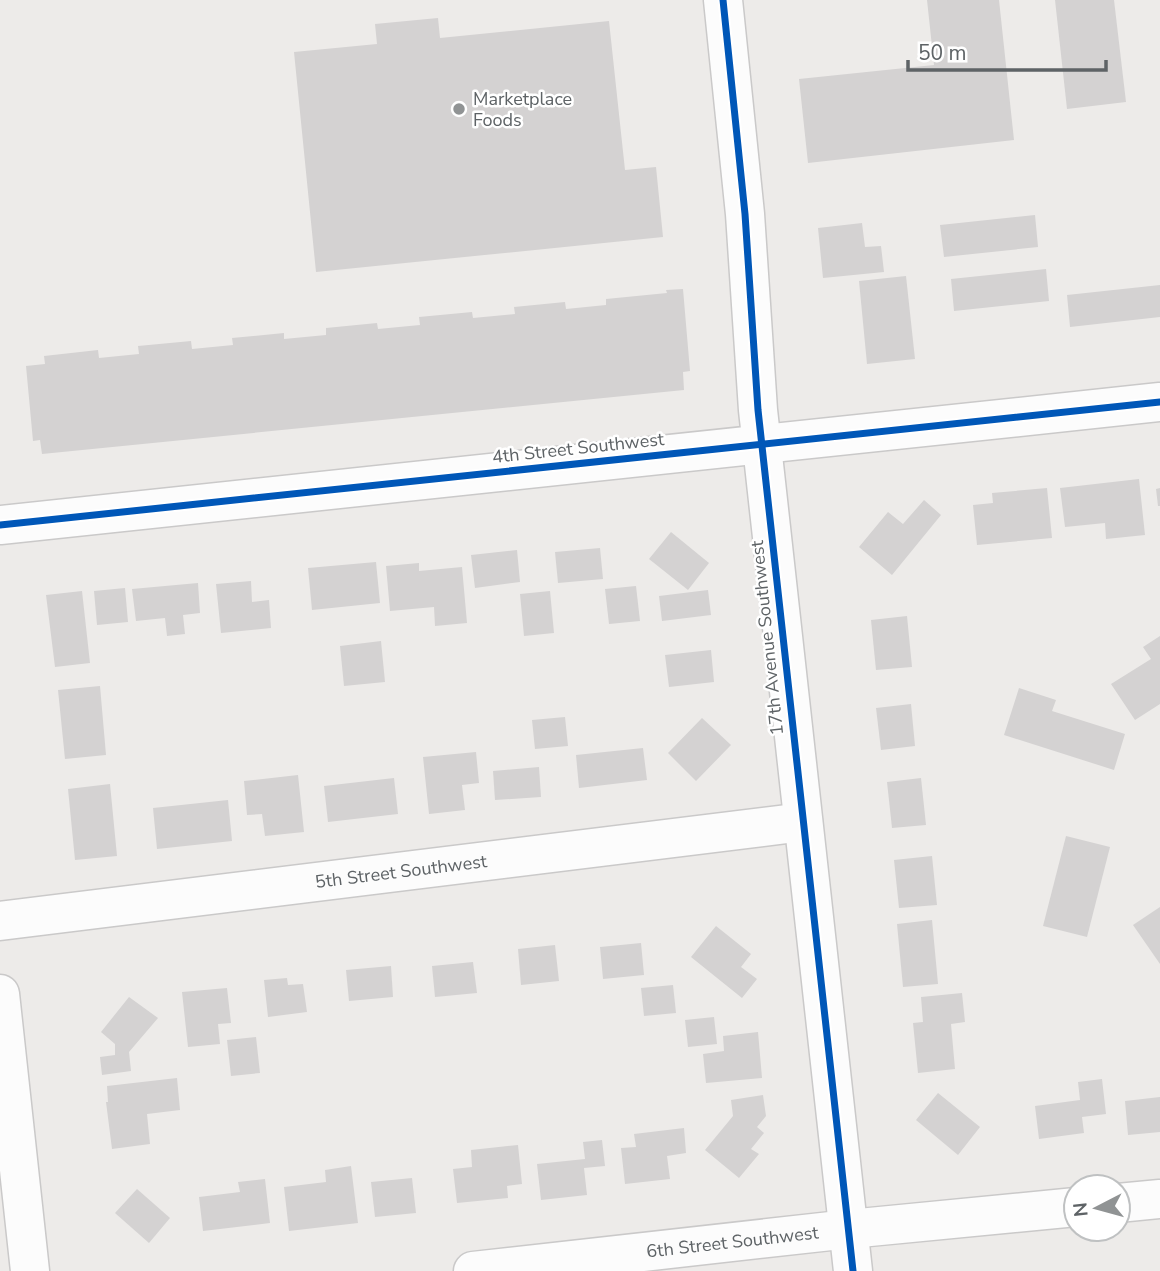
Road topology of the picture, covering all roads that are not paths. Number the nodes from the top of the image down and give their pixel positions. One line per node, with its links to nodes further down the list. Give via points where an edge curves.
1 (723, 0): 3 (street, 17th Avenue Southwest, via 745,214)
2 (1160, 402): 3 (street, 4th Street Southwest)
3 (761, 445): 4 (street, 4th Street Southwest); 5 (street, 17th Avenue Southwest)
4 (0, 525)
5 (803, 822): 6 (street, 5th Street Southwest); 11 (street, 17th Avenue Southwest)
6 (0, 921)
7 (0, 994): 12 (street)
8 (1160, 1199): 9 (street)
9 (1132, 1202)
10 (1062, 1208): 11 (street, 6th Street Southwest)
11 (849, 1229): 13 (street, 6th Street Southwest); 14 (street, 17th Avenue Southwest)
12 (30, 1271)
13 (473, 1271)
14 (853, 1271)

